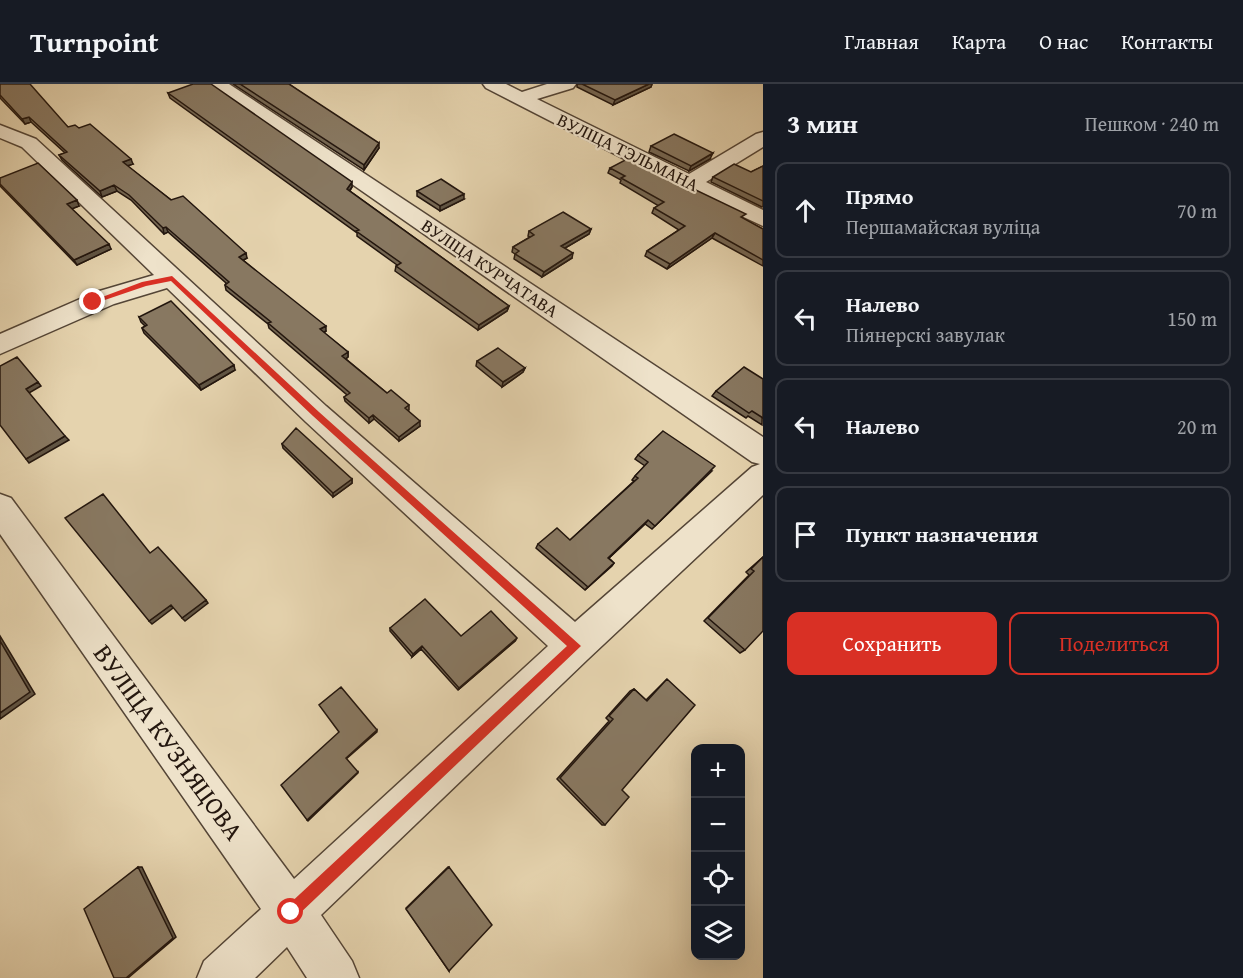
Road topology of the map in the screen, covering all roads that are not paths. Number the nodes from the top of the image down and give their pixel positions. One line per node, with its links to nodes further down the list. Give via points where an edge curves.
1 (217, 84): 11 (street, ВУЛІЦА КУРЧАТАВА)
2 (492, 84): 4 (street, ВУЛІЦА ТЭЛЬМАНА)
3 (567, 84): 4 (street)
4 (520, 98): 7 (street, ВУЛІЦА ТЭЛЬМАНА)
5 (0, 131): 9 (street, via 29,143)
6 (763, 138): 7 (street)
7 (689, 183): 8 (street, ВУЛІЦА ТЭЛЬМАНА)
8 (763, 219)
9 (172, 279): 10 (street, via 93,302); 14 (street)
10 (0, 345)
11 (763, 453)
12 (763, 476): 14 (street)
13 (0, 508): 15 (street, ВУЛІЦА КУЗНЯЦОВА)
14 (575, 646): 15 (street)
15 (291, 912): 16 (street); 17 (street, ВУЛІЦА КУЗНЯЦОВА)
16 (222, 978)
17 (335, 978)

